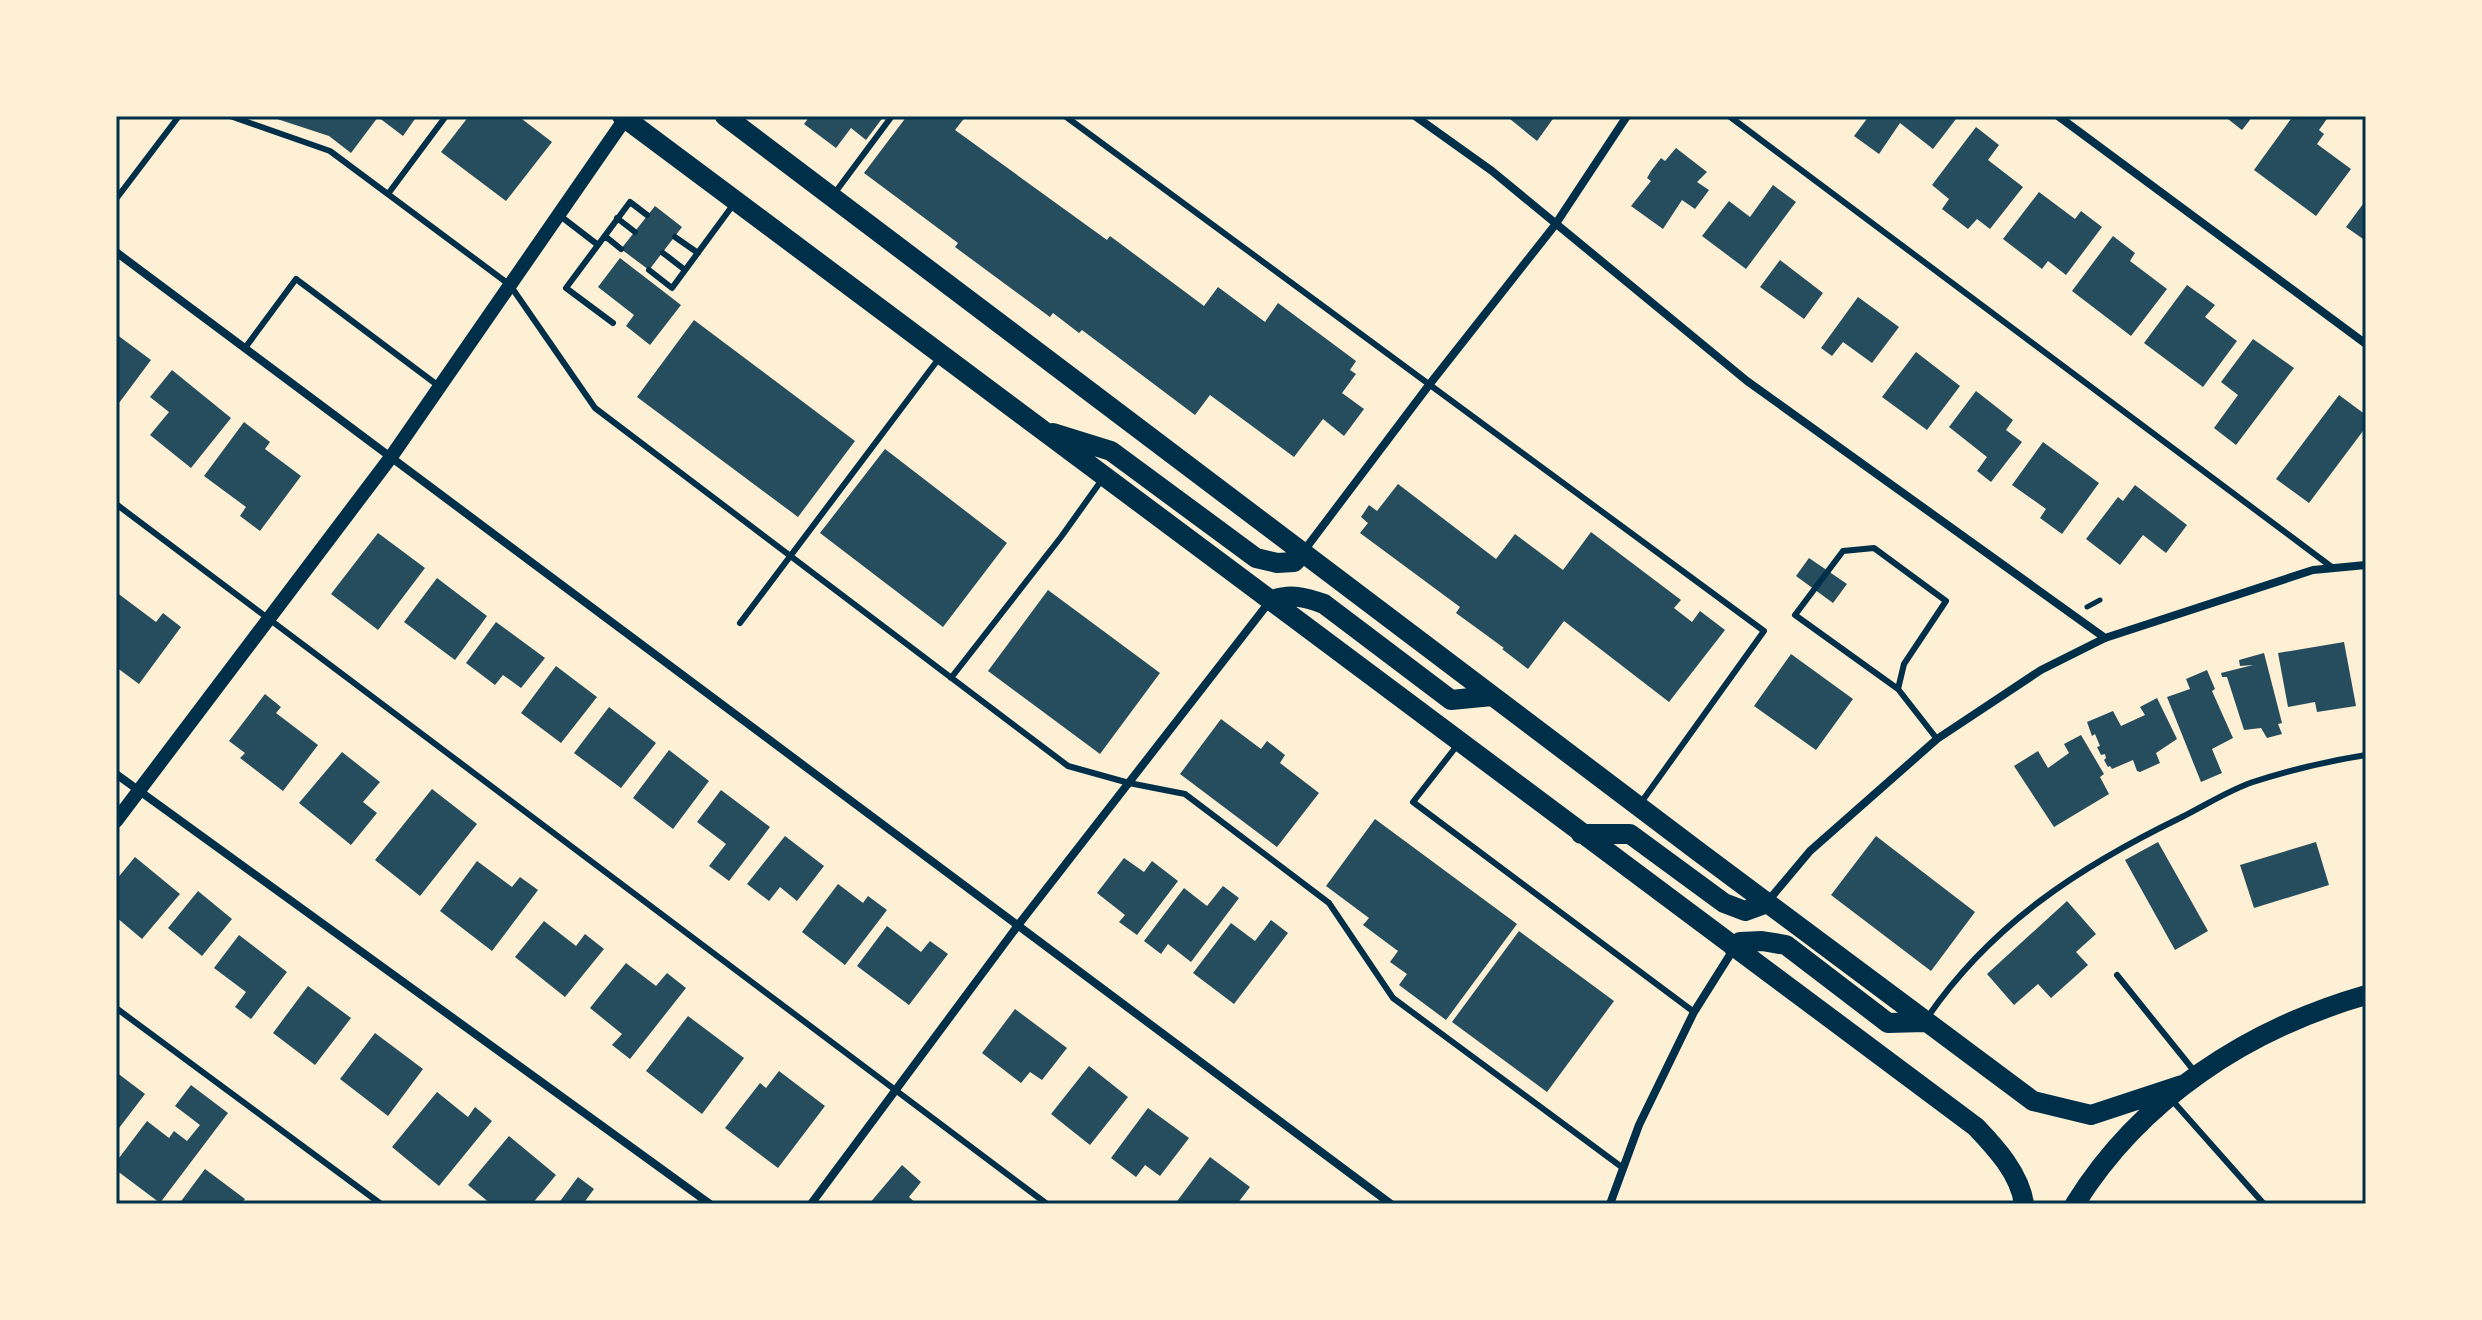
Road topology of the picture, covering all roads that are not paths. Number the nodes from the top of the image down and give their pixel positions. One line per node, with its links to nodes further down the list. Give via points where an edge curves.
1 (179, 116): 14 (lane)
2 (230, 116): 12 (lane, via 330,151)
3 (446, 116): 12 (lane)
4 (725, 116): 13 (highway)
5 (892, 116): 13 (lane)
6 (1065, 116): 35 (lane)
7 (1415, 116): 19 (street)
8 (1627, 116): 19 (street)
9 (1729, 116): 44 (lane)
10 (2058, 116): 32 (street)
11 (627, 117): 15 (highway); 16 (street)
12 (388, 194): 30 (lane)
13 (832, 196): 41 (highway)
14 (116, 199)
15 (736, 201): 27 (lane); 34 (highway)
16 (559, 215): 23 (lane); 30 (street)
17 (647, 215): 18 (lane, via 630,202)
18 (617, 218): 20 (lane); 21 (lane)
19 (1555, 225): 35 (street); 48 (street, via 1747,381)
20 (635, 232)
21 (605, 236): 23 (lane); 24 (lane)
22 (675, 237): 27 (lane)
23 (598, 245): 31 (lane, via 566,288)
24 (621, 249)
25 (116, 252): 33 (street)
26 (663, 253): 29 (lane)
27 (698, 253): 29 (lane)
28 (649, 270): 29 (lane, via 672,288)
29 (685, 270)
30 (510, 285): 36 (street); 42 (lane, via 595,408)
31 (613, 323)
32 (2366, 344)
33 (245, 348): 36 (lane, via 296,279); 38 (street)
34 (941, 355): 37 (highway); 42 (lane)
35 (1429, 385): 41 (street); 58 (lane, via 1764,631)
36 (440, 387): 38 (street)
37 (1038, 428): 39 (highway); 41 (highway, via 1111,451 1256,558 1294,562)
38 (391, 457): 46 (street); 62 (street)
39 (1104, 477): 45 (highway); 49 (lane)
40 (116, 504): 46 (lane)
41 (1302, 553): 51 (highway)
42 (791, 555): 47 (lane); 49 (lane)
43 (2366, 565): 44 (street)
44 (2333, 568): 48 (street)
45 (1270, 601): 51 (highway, via 1294,596 1324,604 1451,700); 53 (highway); 56 (street)
46 (269, 618): 57 (street); 70 (lane)
47 (740, 623)
48 (2105, 638): 52 (street, via 2041,670)
49 (951, 678): 56 (lane, via 1068,766)
50 (1898, 689): 50 (lane, via 1904,664 1946,601 1874,548 1843,551 1795,615); 52 (lane)
51 (1492, 696): 58 (highway)
52 (1937, 739): 61 (street, via 1810,851)
53 (1459, 742): 60 (highway); 67 (lane, via 1413,802)
54 (2366, 755): 68 (lane, via 2251,782 2071,877 1992,939)
55 (116, 774): 57 (street)
56 (1129, 783): 62 (street); 71 (lane, via 1185,794 1329,903 1393,998)
57 (138, 791): 59 (street); 73 (street)
58 (1638, 807): 61 (highway)
59 (116, 821)
60 (1581, 834): 61 (highway, via 1630,834 1724,903 1745,911); 63 (highway)
61 (1767, 903): 68 (highway)
62 (1019, 924): 70 (street); 76 (street)
63 (1734, 948): 67 (street); 68 (highway, via 1740,942 1786,945 1888,1023); 78 (highway, via 1976,1127 1998,1149 2023,1192)
64 (2117, 975): 69 (lane)
65 (2366, 995): 69 (highway, via 2319,1008 2248,1041)
66 (116, 1008): 72 (lane)
67 (1694, 1012): 71 (street)
68 (1924, 1022): 69 (highway, via 2033,1101 2091,1115)
69 (2182, 1085): 79 (highway, via 2121,1141); 80 (lane)
70 (895, 1090): 74 (street); 75 (lane)
71 (1623, 1168): 77 (street)
72 (381, 1204)
73 (710, 1204)
74 (811, 1204)
75 (1047, 1204)
76 (1391, 1204)
77 (1610, 1204)
78 (2024, 1204)
79 (2075, 1204)
80 (2264, 1204)

